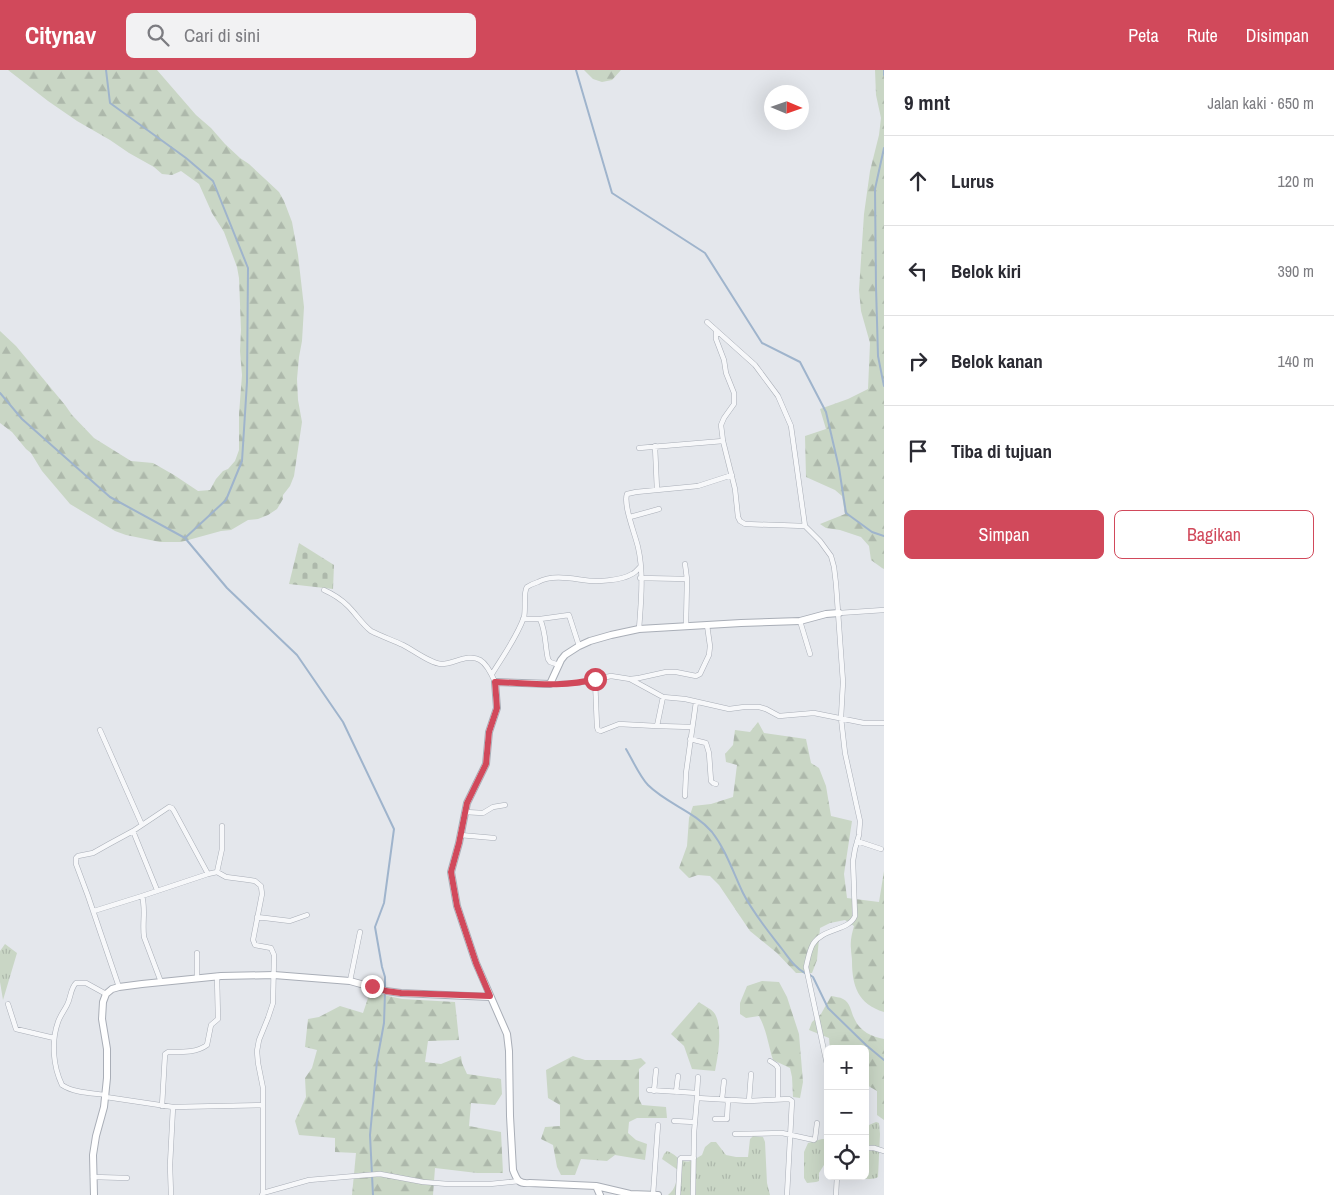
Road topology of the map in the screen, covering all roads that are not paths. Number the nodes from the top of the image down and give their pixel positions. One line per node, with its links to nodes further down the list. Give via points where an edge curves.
1 (707, 322): 2 (street)
2 (716, 331): 3 (street, via 734,393 734,404 721,425); 10 (street, via 755,365 778,396 791,426)
3 (724, 441): 4 (street); 6 (street)
4 (654, 446): 5 (street); 7 (street)
5 (639, 448)
6 (732, 475): 7 (street, via 698,486); 10 (street, via 742,523)
7 (657, 490): 9 (street, via 627,494)
8 (659, 509): 9 (street)
9 (630, 517): 12 (street)
10 (805, 526): 17 (street, via 831,556)
11 (685, 564): 14 (street)
12 (640, 567): 13 (street); 18 (street, via 624,578 596,581 554,577 541,580 527,587)
13 (640, 578): 14 (street); 23 (street)
14 (687, 579): 22 (street)
15 (324, 590): 27 (street, via 337,596 371,631 436,663 475,658 484,663)
16 (884, 610): 17 (street)
17 (838, 613): 20 (street); 34 (street, via 843,682)
18 (523, 619): 19 (street); 27 (street)
19 (540, 619): 24 (street, via 569,616); 26 (street, via 548,659)
20 (800, 621): 21 (street); 25 (street)
21 (707, 625): 22 (street); 29 (street, via 709,655 700,674 666,672)
22 (686, 626): 23 (street)
23 (638, 628): 24 (street)
24 (579, 646): 26 (street, via 565,655)
25 (810, 654)
26 (559, 665): 31 (street)
27 (492, 674): 30 (street)
28 (595, 679): 29 (street, via 612,676); 31 (street); 36 (street, via 598,730 619,724)
29 (630, 679): 32 (street)
30 (495, 682): 31 (street); 43 (street, via 497,708 489,732 486,764)
31 (550, 684)
32 (663, 697): 33 (street); 36 (street)
33 (696, 702): 34 (street, via 728,709 766,708 779,716 814,713); 37 (street)
34 (841, 718): 35 (street); 49 (street, via 845,753 860,814)
35 (884, 723)
36 (657, 726): 37 (street)
37 (692, 727): 39 (street)
38 (100, 730): 44 (street)
39 (690, 739): 40 (street, via 706,743 712,783); 41 (street)
40 (716, 784)
41 (685, 796)
42 (505, 805): 43 (street, via 482,813)
43 (464, 812): 47 (street)
44 (142, 824): 46 (street); 52 (street, via 165,808 172,808)
45 (222, 826): 51 (street)
46 (133, 831): 53 (street); 55 (street, via 93,853 76,858)
47 (460, 835): 48 (street); 67 (street, via 451,872 454,892)
48 (494, 838)
49 (857, 841): 50 (street); 70 (street, via 853,861 855,916 842,927 824,933 814,943 806,967)
50 (881, 849)
51 (217, 872): 52 (street); 57 (street, via 226,877 255,881 261,886)
52 (208, 874): 53 (street)
53 (157, 890): 54 (street)
54 (142, 896): 55 (street); 64 (street, via 144,937)
55 (94, 911): 65 (street)
56 (307, 915): 57 (street, via 290,921)
57 (257, 917): 60 (street, via 254,943 272,949)
58 (360, 932): 63 (street)
59 (196, 953): 62 (street)
60 (274, 975): 61 (street); 63 (street); 84 (street, via 271,1010 257,1051)
61 (217, 976): 62 (street); 85 (street, via 218,1019 211,1024 207,1045 191,1051 165,1054)
62 (197, 978): 64 (street)
63 (350, 981): 67 (street, via 401,993)
64 (161, 982): 65 (street)
65 (120, 986): 66 (street)
66 (106, 994): 69 (street, via 86,983 76,983); 79 (street, via 102,1013 107,1060)
67 (490, 996): 100 (street, via 508,1040 513,1170)
68 (8, 1004): 69 (street, via 16,1029)
69 (54, 1038): 79 (street, via 62,1085)
70 (824, 1048)
71 (770, 1061): 81 (street, via 778,1068)
72 (656, 1070): 77 (street, via 651,1091)
73 (751, 1074): 83 (street)
74 (678, 1076): 77 (street)
75 (698, 1077): 78 (street)
76 (724, 1081): 80 (street)
77 (676, 1092): 78 (street)
78 (697, 1095): 80 (street); 89 (street)
79 (106, 1096): 85 (street); 97 (street, via 93,1155)
80 (722, 1099): 82 (street)
81 (778, 1099): 83 (street); 93 (street, via 792,1101)
82 (728, 1100): 83 (street); 87 (street, via 727,1119)
83 (749, 1101)
84 (263, 1105): 86 (street); 102 (street)
85 (162, 1106): 86 (street)
86 (174, 1107): 104 (street)
87 (715, 1119)
88 (674, 1122): 89 (street)
89 (695, 1122): 96 (street)
90 (658, 1124): 106 (street)
91 (817, 1124): 93 (street, via 815,1140)
92 (734, 1134): 93 (street)
93 (791, 1134): 110 (street)
94 (869, 1148): 95 (street)
95 (884, 1151)
96 (694, 1158): 108 (street, via 680,1159); 109 (street)
97 (94, 1177): 98 (street); 103 (street)
98 (127, 1178)
99 (837, 1180): 111 (street)
100 (519, 1181): 101 (street, via 523,1184); 102 (street, via 448,1184 380,1174 309,1180)
101 (596, 1186): 105 (street); 106 (street, via 630,1194)
102 (262, 1194)
103 (94, 1195)
104 (170, 1195)
105 (600, 1195)
106 (653, 1195): 107 (street)
107 (658, 1195)
108 (678, 1195)
109 (693, 1195)
110 (787, 1195)
111 (836, 1195)

